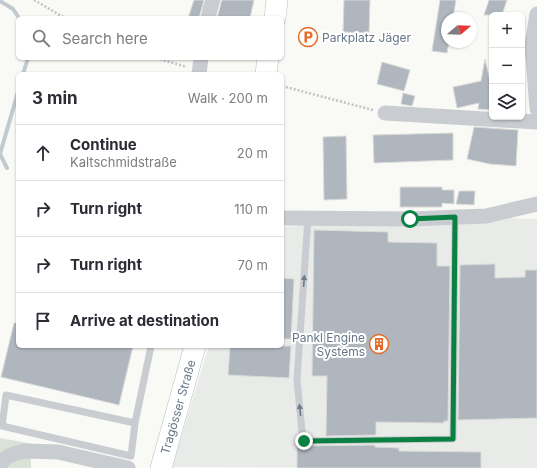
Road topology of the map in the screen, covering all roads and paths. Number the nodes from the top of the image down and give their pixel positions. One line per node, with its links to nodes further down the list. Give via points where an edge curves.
1 (34, 0): 5 (path)
2 (213, 0): 6 (street)
3 (277, 0): 7 (main road)
4 (537, 14): 13 (street, via 532,45)
5 (62, 16)
6 (208, 16)
7 (275, 16)
8 (165, 60): 10 (path)
9 (268, 60): 11 (main road)
10 (200, 68)
11 (266, 72)
12 (284, 87): 14 (path)
13 (537, 109)
14 (385, 113): 15 (street)
15 (537, 122)
16 (537, 204): 17 (street, via 486,216)
17 (455, 217): 19 (street); 19 (lane, one-way to 19, via 453,439 304,441 297,380)
18 (284, 218): 19 (street)
19 (308, 218)
20 (151, 348): 22 (lane)
21 (194, 348): 25 (main road, Tragösser Straße)
22 (135, 423): 22 (lane, via 131,456 2,426 6,394)
23 (0, 464): 24 (street, via 7,457 25,451 58,452)
24 (128, 468)
25 (161, 468)

